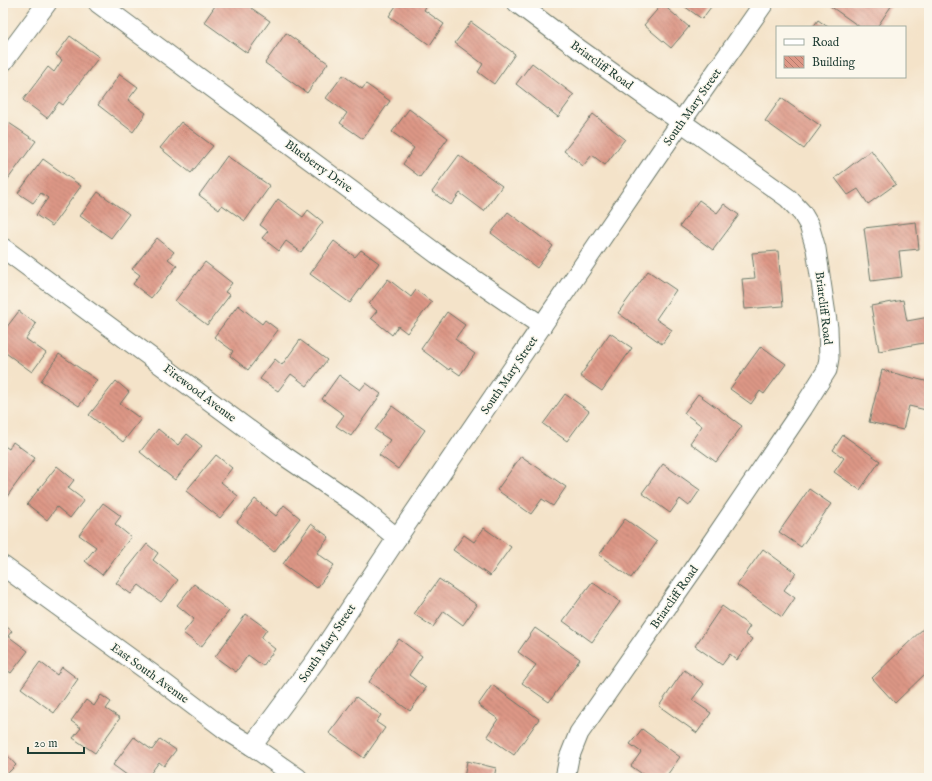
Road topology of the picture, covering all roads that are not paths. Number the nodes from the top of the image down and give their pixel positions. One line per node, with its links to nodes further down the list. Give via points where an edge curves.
1 (47, 3): 5 (street)
2 (98, 3): 8 (street, Blueberry Drive, via 437,254)
3 (517, 3): 6 (street, Briarcliff Road)
4 (764, 3): 6 (street, South Mary Street)
5 (3, 62)
6 (681, 122): 8 (street, South Mary Street); 13 (street, Briarcliff Road, via 788,198 802,213 809,225 816,249 828,328 827,370 711,545 579,733 569,758)
7 (3, 248): 9 (street, Firewood Avenue, via 283,455 358,506)
8 (542, 326): 9 (street, South Mary Street)
9 (397, 538): 11 (street, South Mary Street, via 316,660)
10 (3, 566): 11 (street, East South Avenue, via 226,730)
11 (252, 746): 12 (street, East South Avenue)
12 (298, 778)
13 (565, 778)

